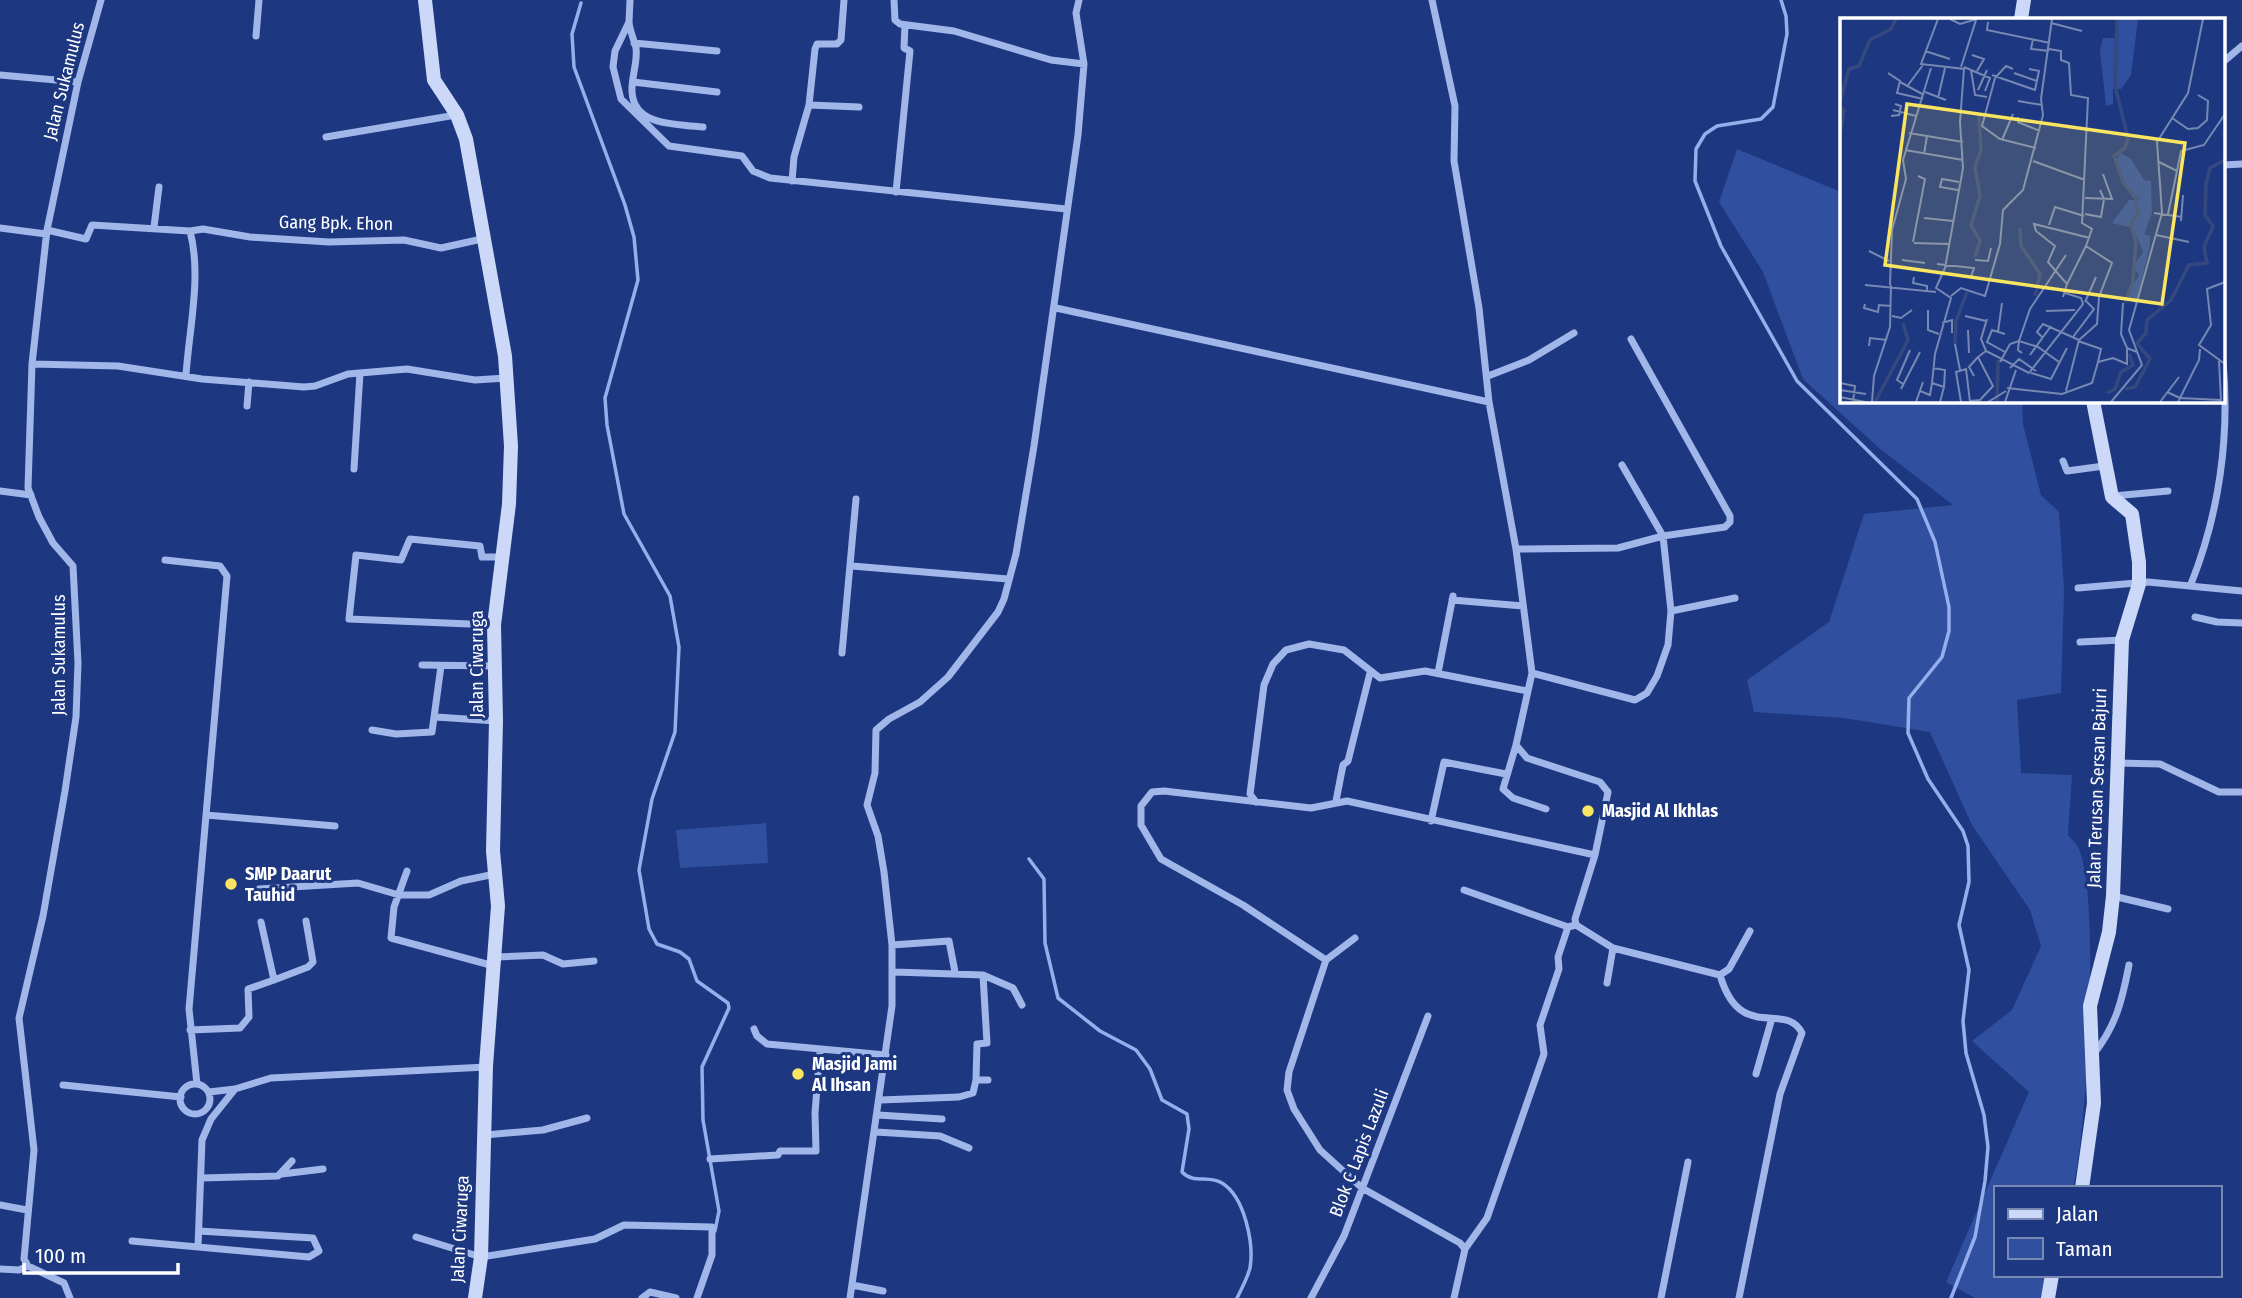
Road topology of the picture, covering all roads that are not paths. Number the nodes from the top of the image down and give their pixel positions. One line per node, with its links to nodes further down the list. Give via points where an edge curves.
1 (101, 0): 20 (street, Jalan Sukamulus)
2 (259, 0): 13 (street)
3 (425, 0): 25 (street, Jalan Ciwaruga, via 435,80)
4 (630, 0): 11 (street)
5 (844, 0): 23 (street, via 841,40 817,44)
6 (894, 0): 12 (street, via 895,20)
7 (1079, 0): 18 (street, via 1076,13)
8 (1432, 0): 45 (street, via 1455,106 1454,161)
9 (2024, 0): 10 (street)
10 (2021, 18)
11 (629, 22): 14 (street); 30 (street, via 615,51 615,87 628,109 660,140 679,149 742,156 759,175)
12 (905, 25): 18 (street, via 954,31 1051,60); 32 (street, via 904,48 910,51)
13 (256, 36)
14 (634, 43): 16 (street); 21 (street)
15 (2242, 46): 17 (street)
16 (717, 51)
17 (2224, 61)
18 (1084, 64): 33 (street)
19 (0, 75): 20 (street)
20 (78, 82): 37 (street, Jalan Sukamulus)
21 (633, 82): 22 (street); 26 (street, via 634,101 646,117)
22 (717, 92)
23 (809, 105): 24 (street); 30 (street)
24 (859, 107)
25 (457, 115): 27 (street); 38 (street, Jalan Ciwaruga, via 466,139)
26 (703, 127)
27 (326, 138)
28 (2224, 164): 29 (street)
29 (2242, 164)
30 (792, 181): 32 (street)
31 (159, 187): 34 (street)
32 (895, 192): 33 (street)
33 (1066, 209): 39 (street)
34 (154, 227): 36 (street, Gang Bpk. Ehon); 37 (street, Gang Bpk. Ehon, via 92,225 86,239)
35 (0, 228): 37 (street)
36 (190, 231): 38 (street, Gang Bpk. Ehon, via 329,242 404,240 441,248); 44 (street, via 195,248)
37 (46, 232): 42 (street, Jalan Sukamulus)
38 (482, 239): 46 (street, Jalan Ciwaruga)
39 (1056, 308): 49 (street); 66 (street, via 1018,546)
40 (1574, 333): 45 (street, via 1529,360)
41 (1632, 339): 61 (street, via 1730,520 1725,527)
42 (32, 364): 44 (street, via 118,366); 58 (street, Jalan Sukamulus, via 27,451)
43 (360, 373): 46 (street, via 407,369 475,380); 47 (street, via 315,386); 55 (street)
44 (186, 375): 47 (street)
45 (1488, 376): 49 (street)
46 (507, 378): 63 (street, Jalan Ciwaruga, via 511,446)
47 (249, 382): 51 (street)
48 (2224, 390): 68 (street, via 2217,503)
49 (1489, 402): 62 (street)
50 (2093, 402): 54 (street, Jalan Terusan Sersan Bajuri)
51 (247, 407)
52 (2063, 461): 54 (street, via 2067,471)
53 (1622, 465): 61 (street)
54 (2104, 466): 59 (street, Jalan Terusan Sersan Bajuri)
55 (354, 469)
56 (0, 491): 58 (street)
57 (2168, 491): 59 (street)
58 (31, 495): 158 (street, Jalan Sukamulus, via 53,543 72,566 78,663 65,791 19,1018 34,1150)
59 (2112, 496): 67 (street, Jalan Terusan Sersan Bajuri, via 2132,514)
60 (856, 499): 65 (street)
61 (1663, 536): 62 (street, via 1618,548); 73 (street)
62 (1516, 549): 72 (street)
63 (502, 557): 76 (street, Jalan Ciwaruga); 76 (street, via 482,557 482,546 410,538 401,560 356,555 352,582 349,619)
64 (165, 560): 97 (street, via 220,566 227,576)
65 (852, 566): 66 (street); 79 (street)
66 (1008, 579): 113 (street, via 1002,606 967,655 929,695 876,730 867,805 878,836)
67 (2139, 584): 68 (street); 69 (street); 77 (street, Jalan Terusan Sersan Bajuri)
68 (2191, 584): 70 (street)
69 (2078, 588)
70 (2242, 591)
71 (1735, 598): 73 (street)
72 (1523, 606): 84 (street, via 1453,598); 85 (street)
73 (1671, 611): 85 (street, via 1668,645 1657,676 1641,699)
74 (2195, 617): 75 (street)
75 (2242, 623)
76 (494, 625): 82 (street, Jalan Ciwaruga)
77 (2122, 640): 78 (street); 91 (street, Jalan Terusan Sersan Bajuri)
78 (2080, 642)
79 (842, 653)
80 (422, 665): 81 (street)
81 (441, 666): 82 (street); 87 (street)
82 (494, 666): 88 (street, Jalan Ciwaruga)
83 (1370, 673): 84 (street, via 1380,678 1420,671); 94 (street); 95 (street, via 1344,650 1309,644 1286,650 1273,664 1264,685 1250,794)
84 (1438, 673): 86 (street)
85 (1531, 673): 86 (street)
86 (1527, 691): 90 (street)
87 (436, 717): 88 (street); 89 (street, via 432,732 426,734)
88 (496, 721): 102 (street, Jalan Ciwaruga)
89 (372, 730)
90 (1516, 745): 92 (street); 100 (street, via 1527,758 1607,788)
91 (2116, 763): 93 (street, via 2160,764 2219,792); 106 (street, Jalan Terusan Sersan Bajuri)
92 (1506, 774): 96 (street, via 1503,789 1508,795); 98 (street, via 1444,762)
93 (2242, 792)
94 (1336, 801): 95 (street, via 1311,808); 98 (street)
95 (1256, 802): 115 (street, via 1152,792 1141,806 1141,825 1161,859 1243,905)
96 (1546, 809)
97 (206, 815): 99 (street); 129 (street)
98 (1431, 821): 100 (street)
99 (335, 826)
100 (1595, 855): 110 (street)
101 (407, 871): 105 (street)
102 (495, 874): 105 (street, via 461,881 429,895); 117 (street, Jalan Ciwaruga)
103 (259, 888): 105 (street, via 358,883)
104 (1464, 890): 110 (street)
105 (399, 895): 117 (street, via 391,938)
106 (2113, 896): 107 (street); 132 (street, Jalan Terusan Sersan Bajuri, via 2090,1006)
107 (2168, 909)
108 (306, 920): 123 (street, via 313,962)
109 (261, 922): 123 (street)
110 (1572, 926): 114 (street); 163 (street, via 1558,957 1559,969 1540,1025 1544,1054 1487,1218)
111 (1750, 931): 122 (street)
112 (1355, 938): 115 (street)
113 (892, 946): 119 (street); 120 (street, via 949,941)
114 (1613, 948): 122 (street); 124 (street)
115 (1326, 960): 156 (street, via 1287,1090 1320,1150)
116 (594, 961): 117 (street, via 563,964 543,955)
117 (495, 962): 133 (street, Jalan Ciwaruga)
118 (2129, 965): 132 (street, via 2120,1012)
119 (894, 972): 120 (street); 131 (street)
120 (955, 972): 121 (street)
121 (983, 975): 125 (street, via 1013,988); 135 (street, via 987,1043 977,1044)
122 (1720, 975): 127 (street, via 1737,1010)
123 (274, 980): 129 (street, via 248,989 249,1017 240,1028)
124 (1606, 983)
125 (1022, 1005)
126 (1428, 1016): 156 (street, Blok C Lapis Lazuli)
127 (1772, 1018): 134 (street); 179 (street, via 1795,1025 1802,1033 1780,1094)
128 (754, 1028): 130 (street, via 767,1044)
129 (190, 1030): 137 (street)
130 (820, 1049): 131 (street); 149 (street, via 816,1151 794,1149 778,1155)
131 (886, 1055): 142 (street)
132 (2092, 1056): 155 (street, Jalan Terusan Sersan Bajuri, via 2094,1103)
133 (486, 1066): 139 (street, via 271,1078); 147 (street, Jalan Ciwaruga)
134 (1756, 1074)
135 (976, 1080): 136 (street); 142 (street, via 973,1093 960,1097)
136 (988, 1080)
137 (197, 1084): 140 (street); 141 (street, via 188,1086)
138 (63, 1085): 141 (street)
139 (235, 1089): 140 (street); 154 (street, via 205,1131)
140 (209, 1092): 141 (street, via 210,1102 201,1113 186,1111)
141 (181, 1097)
142 (880, 1100): 143 (street)
143 (878, 1115): 145 (street); 146 (street)
144 (587, 1118): 147 (street, via 543,1130)
145 (942, 1119)
146 (876, 1132): 148 (street, via 940,1136); 168 (street)
147 (484, 1135): 164 (street, Jalan Ciwaruga)
148 (969, 1148)
149 (710, 1159)
150 (292, 1161): 153 (street)
151 (1688, 1162): 178 (street)
152 (324, 1169): 153 (street)
153 (282, 1174): 154 (street)
154 (202, 1178): 159 (street)
155 (2082, 1186)
156 (1362, 1188): 163 (street); 176 (street, Blok C Lapis Lazuli, via 1344,1236)
157 (0, 1205): 158 (street)
158 (27, 1210): 165 (street, Jalan Sukamulus, via 24,1259)
159 (199, 1231): 162 (street); 162 (street, via 313,1238 319,1246 318,1255 309,1257)
160 (416, 1237): 164 (street)
161 (132, 1241): 162 (street)
162 (198, 1247)
163 (1465, 1249): 177 (street)
164 (481, 1257): 171 (street, Jalan Ciwaruga); 174 (street, via 595,1239 624,1225 712,1227 712,1255)
165 (28, 1266): 166 (street); 170 (street, via 64,1283)
166 (0, 1269)
167 (2052, 1277): 180 (street)
168 (852, 1285): 169 (street); 175 (street)
169 (883, 1291)
170 (69, 1298)
171 (475, 1298)
172 (642, 1298): 173 (street, via 650,1292)
173 (676, 1298)
174 (697, 1298)
175 (850, 1298)
176 (1311, 1298)
177 (1454, 1298)
178 (1661, 1298)
179 (1739, 1298)
180 (2048, 1298)

